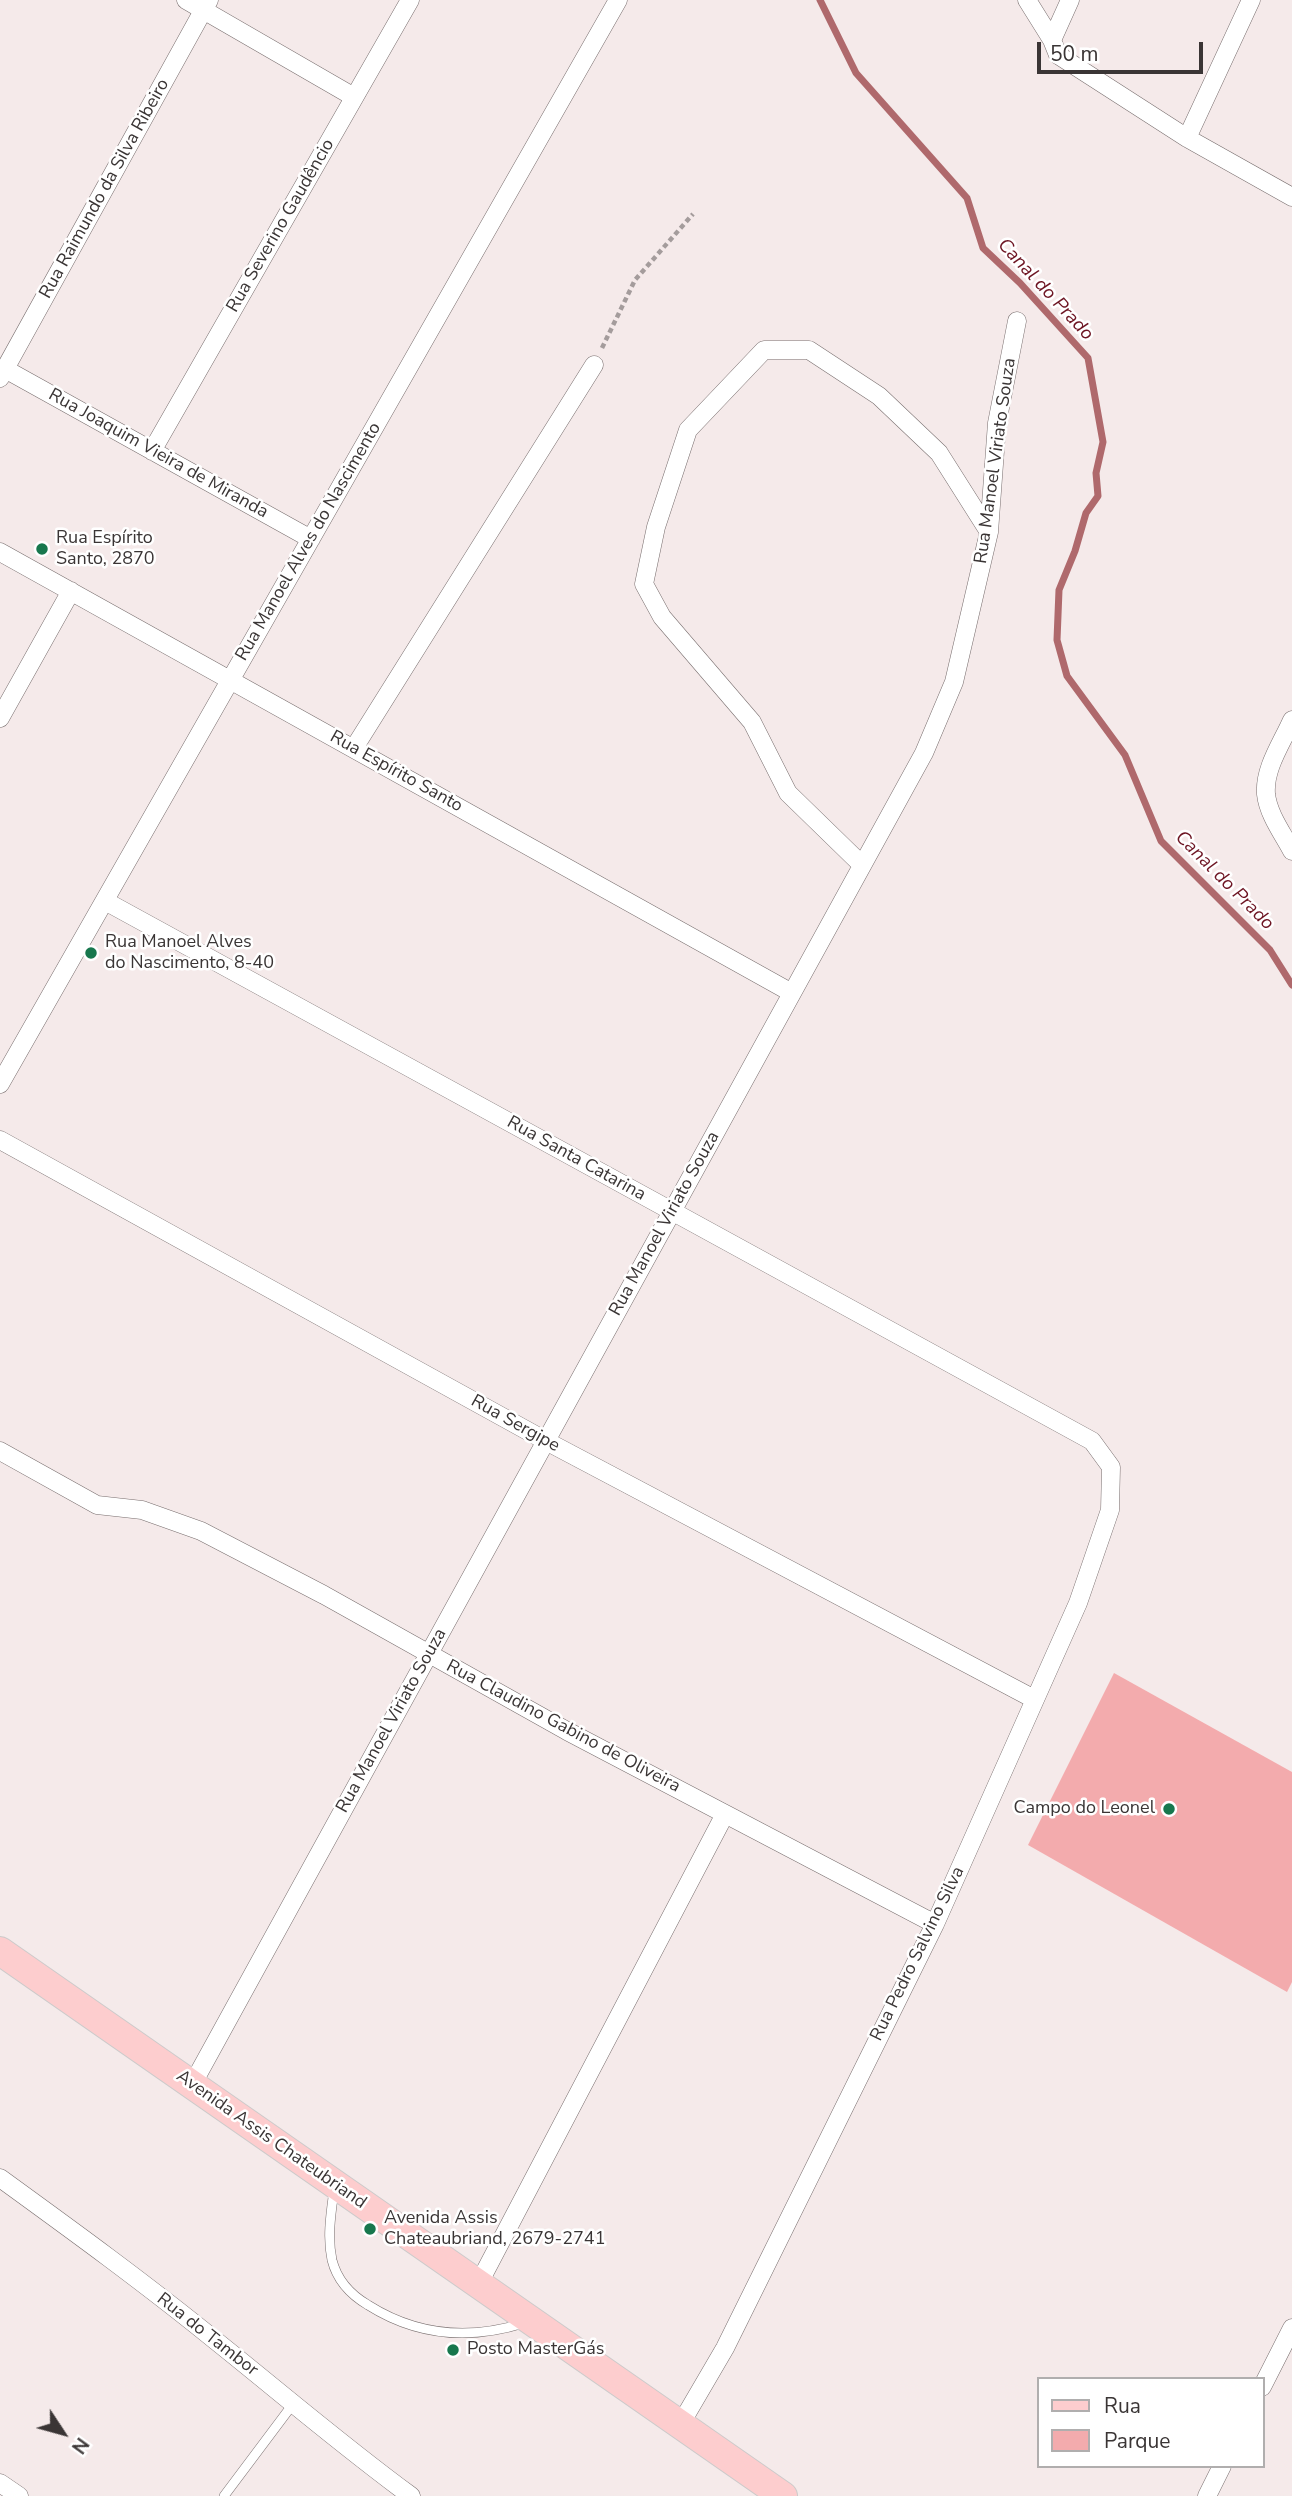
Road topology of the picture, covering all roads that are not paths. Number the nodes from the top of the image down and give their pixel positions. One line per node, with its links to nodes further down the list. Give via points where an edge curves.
1 (186, 0): 7 (street)
2 (410, 0): 9 (street, Rua Severino Gaudêncio)
3 (618, 0): 17 (street, Rua Manoel Alves do Nascimento)
4 (1027, 0): 8 (street)
5 (1070, 0): 8 (street)
6 (1251, 0): 10 (street)
7 (206, 5): 9 (street); 14 (street, Rua Raimundo da Silva Ribeiro)
8 (1052, 40): 10 (street, via 1058,55)
9 (354, 97): 15 (street, Rua Severino Gaudêncio)
10 (1187, 138): 11 (street)
11 (1292, 197)
12 (1017, 321): 16 (street, Rua Manoel Viriato Souza, via 997,423)
13 (594, 365): 23 (street)
14 (3, 374): 15 (street, Rua Joaquim Vieira de Miranda)
15 (152, 451): 17 (street, Rua Joaquim Vieira de Miranda)
16 (989, 532): 25 (street, Rua Manoel Viriato Souza, via 954,682 924,753); 25 (street, via 939,453 879,396 809,350 764,350 688,430 656,527 644,584 662,617 752,722 788,793)
17 (311, 539): 20 (street, Rua Manoel Alves do Nascimento)
18 (0, 552): 19 (street, Rua Espírito Santo)
19 (71, 591): 20 (street, Rua Espírito Santo); 21 (street)
20 (231, 679): 23 (street, Rua Espírito Santo); 26 (street, Rua Manoel Alves do Nascimento)
21 (0, 718)
22 (1292, 720): 24 (street, via 1272,764 1266,796)
23 (354, 748): 27 (street, Rua Espírito Santo)
24 (1292, 850)
25 (862, 865): 27 (street, Rua Manoel Viriato Souza)
26 (104, 901): 28 (street, Rua Manoel Alves do Nascimento); 30 (street, Rua Santa Catarina)
27 (792, 993): 30 (street, Rua Manoel Viriato Souza)
28 (0, 1084)
29 (0, 1140): 31 (street, Rua Sergipe)
30 (672, 1212): 31 (street, Rua Manoel Viriato Souza); 33 (street, Rua Santa Catarina, via 1092,1441)
31 (546, 1441): 34 (street, Rua Manoel Viriato Souza); 35 (street, Rua Sergipe)
32 (0, 1451): 34 (street, Rua Claudino Gabino de Oliveira, via 97,1505 142,1510 201,1531)
33 (1111, 1467): 35 (street, Rua Pedro Salvino Silva, via 1110,1510 1078,1603)
34 (429, 1654): 36 (street, Rua Claudino Gabino de Oliveira); 39 (street, Rua Manoel Viriato Souza)
35 (1034, 1699): 37 (street, Rua Pedro Salvino Silva)
36 (725, 1814): 37 (street, Rua Claudino Gabino de Oliveira); 42 (street)
37 (935, 1924): 47 (street, Rua Pedro Salvino Silva, via 725,2348)
38 (0, 1951): 39 (main road, Avenida Assis Chateubriand)
39 (192, 2085): 41 (main road, Avenida Assis Chateubriand)
40 (0, 2178): 46 (street, Rua do Tambor, via 120,2266)
41 (335, 2185): 42 (main road, Avenida Assis Chateubriand); 43 (lane, via 330,2222 332,2261 344,2287 359,2300 389,2318 445,2333 478,2333)
42 (480, 2283): 43 (main road, Avenida Assis Chateubriand)
43 (534, 2320): 47 (main road, Avenida Assis Chateubriand)
44 (1291, 2333): 45 (street)
45 (1264, 2383)
46 (293, 2404): 51 (lane); 52 (street, Rua do Tambor)
47 (680, 2425): 53 (main road, Avenida Assis Chateubriand)
48 (1221, 2468): 54 (street)
49 (0, 2483): 50 (street)
50 (19, 2496)
51 (224, 2496)
52 (411, 2496)
53 (783, 2496)
54 (1207, 2496)

